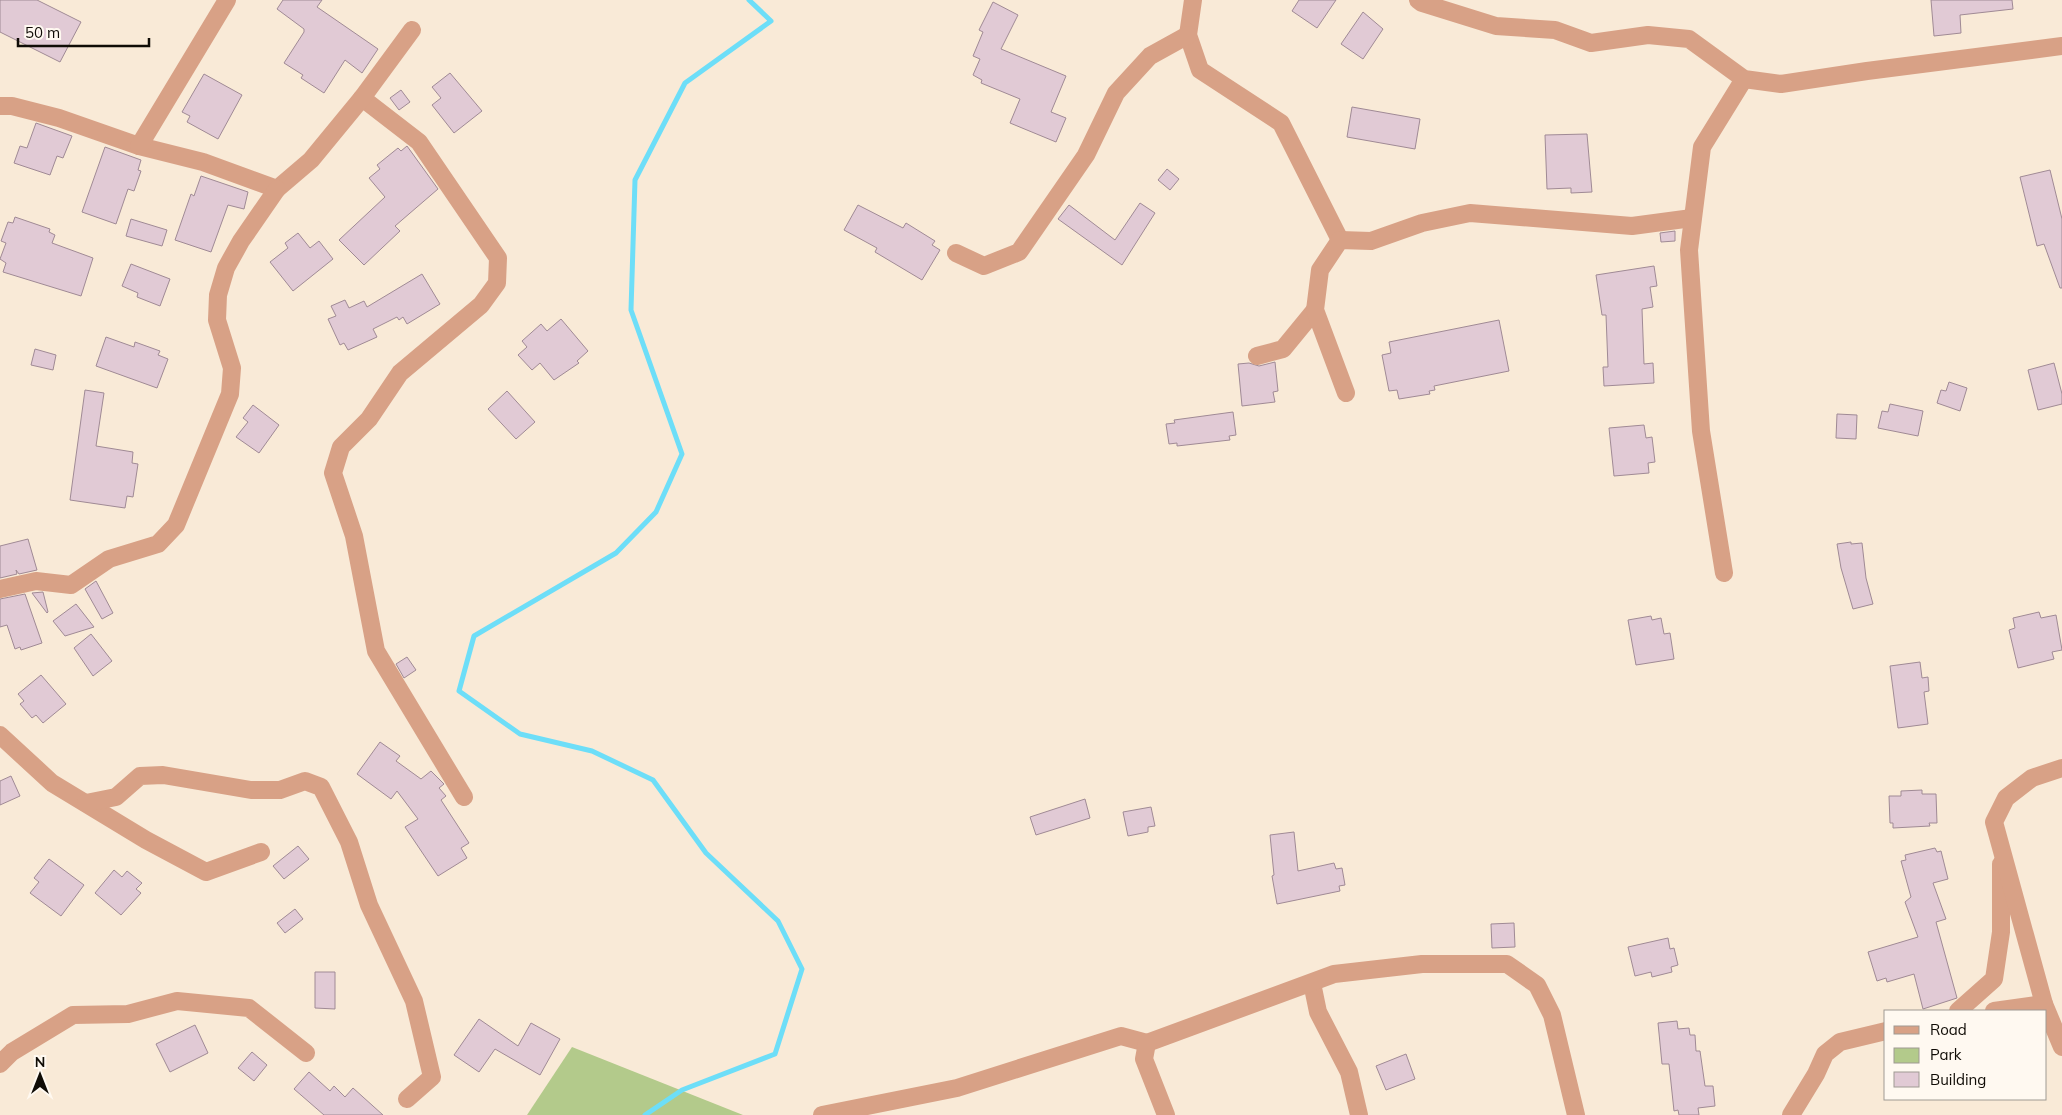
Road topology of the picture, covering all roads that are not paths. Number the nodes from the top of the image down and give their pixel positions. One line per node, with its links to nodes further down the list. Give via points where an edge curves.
1 (227, 0): 10 (street)
2 (1193, 0): 5 (street)
3 (1418, 0): 7 (street, via 1422,4 1496,26 1555,30 1591,43 1648,34 1689,39)
4 (412, 30): 8 (street)
5 (1188, 35): 13 (street, via 1200,70 1281,123); 14 (street, via 1150,56 1116,93 1086,155 1019,252 984,266)
6 (2062, 46): 7 (street, via 1781,84)
7 (1744, 79): 12 (street, via 1702,147)
8 (362, 98): 11 (street, via 311,160); 22 (street, via 419,142 498,258 497,283 481,305 400,373 369,419 341,447 333,473 354,536 376,651)
9 (0, 106): 10 (street, via 60,118)
10 (139, 146): 11 (street, via 203,162)
11 (277, 190): 19 (street, via 241,241 226,268 218,294 217,320 232,368 230,394 176,525 158,544 109,559 71,585 36,581)
12 (1692, 218): 13 (street, via 1632,226 1470,213 1422,223 1371,241); 18 (street, via 1689,250 1701,431)
13 (1340, 240): 15 (street, via 1320,270)
14 (956, 253)
15 (1316, 310): 16 (street, via 1283,349); 17 (street)
16 (1256, 356)
17 (1346, 394)
18 (1724, 573)
19 (0, 589)
20 (0, 735): 23 (street, via 52,784)
21 (2062, 768): 24 (street, via 2032,778 2006,798 1994,822)
22 (464, 797)
23 (86, 803): 25 (street, via 206,872); 37 (street, via 116,797 140,776 163,775 251,790 280,790 305,781 321,787 349,842 369,905 414,1001 432,1077)
24 (2001, 851): 27 (street); 28 (street, via 2001,932 1994,979)
25 (261, 852)
26 (1312, 982): 33 (street); 40 (street, via 1318,1012 1349,1072); 41 (street, via 1334,974 1422,964 1508,964 1537,985 1552,1015)
27 (2044, 1004): 29 (street); 30 (street)
28 (1959, 1010)
29 (2001, 1010)
30 (2047, 1010)
31 (2047, 1011): 34 (street)
32 (1884, 1031): 42 (street, via 1840,1042 1825,1054)
33 (1147, 1043): 38 (street, via 1121,1036 957,1088); 39 (street, via 1144,1059)
34 (2062, 1047)
35 (306, 1053): 36 (street, via 249,1008 177,1001 128,1014 73,1015 12,1052)
36 (0, 1064)
37 (408, 1099)
38 (822, 1115)
39 (1166, 1115)
40 (1359, 1115)
41 (1576, 1115)
42 (1791, 1115)

